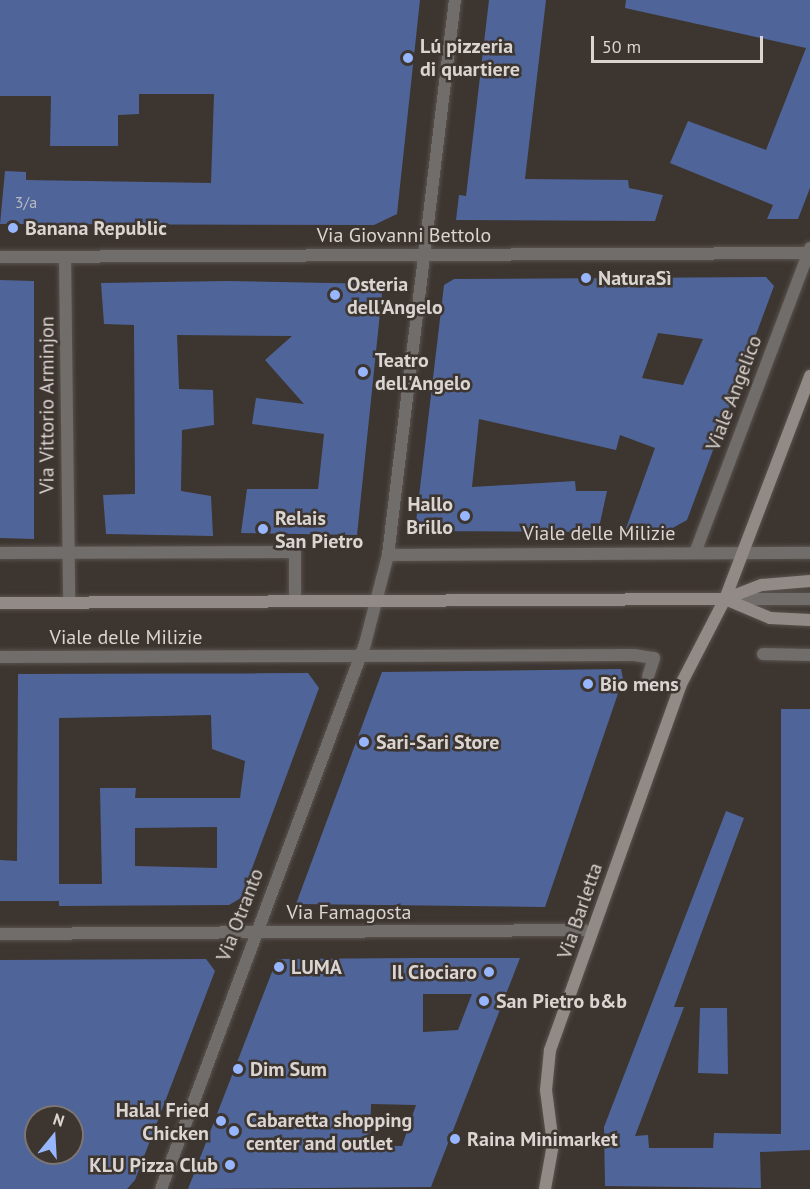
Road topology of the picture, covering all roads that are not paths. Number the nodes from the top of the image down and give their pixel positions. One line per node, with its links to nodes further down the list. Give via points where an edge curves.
1 (455, 0): 3 (street)
2 (809, 251): 3 (street, Via Giovanni Bettolo); 8 (street, Viale Angelico)
3 (424, 254): 5 (street, Via Giovanni Bettolo); 12 (street)
4 (0, 257): 5 (street, Via Giovanni Bettolo)
5 (65, 257): 7 (street, Via Vittorio Arminjon)
6 (810, 376): 9 (street)
7 (68, 553): 11 (street); 17 (street, via 295,552); 18 (street, Via Vittorio Arminjon)
8 (695, 553): 9 (street, Viale delle Milizie); 12 (street, Viale delle Milizie)
9 (743, 553): 10 (street, Viale delle Milizie); 14 (street, Via Barletta)
10 (810, 553)
11 (0, 554)
12 (388, 555): 16 (street)
13 (810, 581): 14 (street, Viale delle Milizie, via 762,585)
14 (725, 599): 15 (street, Viale delle Milizie); 16 (street, Viale delle Milizie); 20 (street, Viale delle Milizie, via 770,618); 31 (street, Via Barletta, via 680,686 550,1050 546,1072 553,1144)
15 (810, 599)
16 (376, 600): 17 (street, Viale delle Milizie); 24 (street)
17 (295, 601): 18 (street, Viale delle Milizie)
18 (69, 602): 19 (street, Viale delle Milizie)
19 (0, 603)
20 (810, 620)
21 (763, 654): 22 (street)
22 (810, 655)
23 (0, 657): 24 (street, Viale delle Milizie)
24 (359, 657): 25 (street, Viale delle Milizie, via 654,658); 28 (street, Via Otranto)
25 (648, 676)
26 (584, 930): 27 (street, Via Barletta)
27 (553, 931): 28 (street, Via Famagosta)
28 (254, 932): 29 (street, Via Famagosta); 30 (street, Via Otranto)
29 (0, 934)
30 (161, 1189)
31 (545, 1189)

